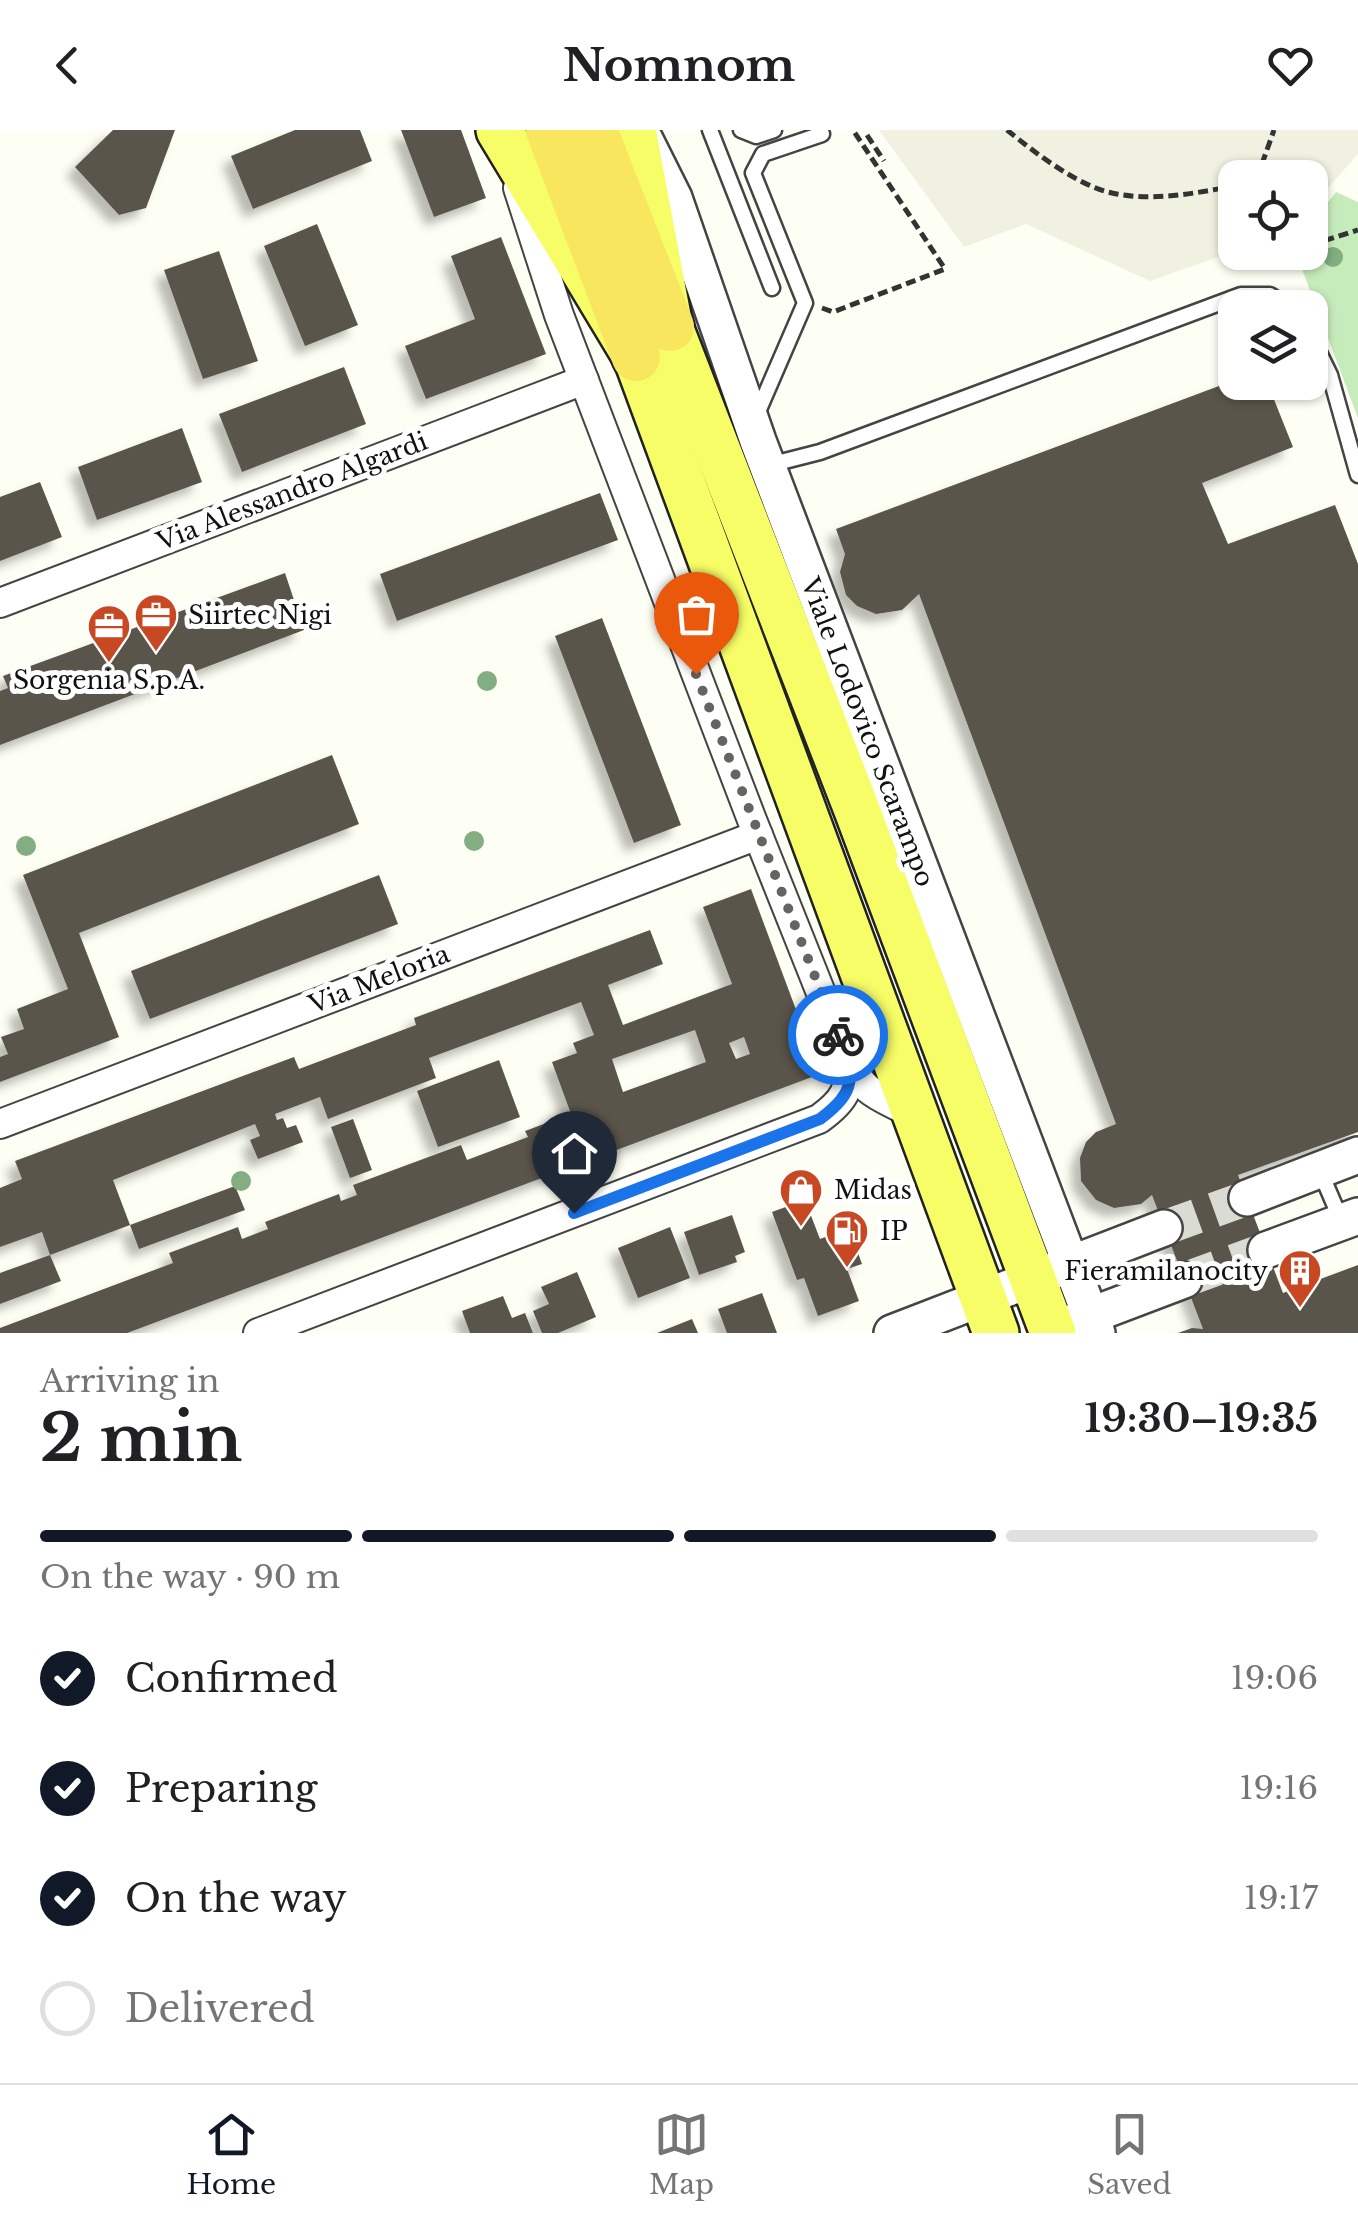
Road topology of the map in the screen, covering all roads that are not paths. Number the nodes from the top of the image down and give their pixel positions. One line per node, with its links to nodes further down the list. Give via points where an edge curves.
1 (550, 130): 12 (highway, Viale Lodovico Scarampo)
2 (594, 130): 12 (highway, Viale Lodovico Scarampo)
3 (632, 130): 12 (main road)
4 (640, 130): 15 (street, Viale Lodovico Scarampo, via 674,198)
5 (710, 130): 10 (lane)
6 (741, 130): 7 (lane, via 756,136)
7 (774, 130)
8 (500, 132): 12 (main road); 14 (street)
9 (822, 134): 15 (lane, via 763,154 752,173 805,303)
10 (772, 288)
11 (1218, 304): 16 (lane)
12 (653, 342): 21 (main road, Viale Lodovico Scarampo); 29 (main road, Viale Lodovico Scarampo)
13 (1328, 371): 17 (lane)
14 (584, 380): 18 (street, Via Alessandro Algardi); 19 (street)
15 (752, 424): 16 (street, Viale Lodovico Scarampo)
16 (768, 466): 29 (street, Viale Lodovico Scarampo)
17 (1358, 475)
18 (0, 603)
19 (758, 836): 20 (street); 22 (street, Via Meloria)
20 (847, 1058): 21 (street, via 856,1080); 33 (street, via 846,1097 820,1119)
21 (914, 1115): 31 (main road, Viale Lodovico Scarampo)
22 (0, 1124)
23 (1358, 1155): 24 (street)
24 (1320, 1170): 25 (street); 26 (lane)
25 (1247, 1198)
26 (1350, 1219): 28 (street)
27 (1164, 1228): 29 (street)
28 (1266, 1250)
29 (1051, 1271): 31 (street); 32 (main road, Viale Lodovico Scarampo)
30 (1184, 1280): 32 (street)
31 (989, 1316): 34 (street)
32 (1067, 1329)
33 (258, 1333)
34 (892, 1333)

